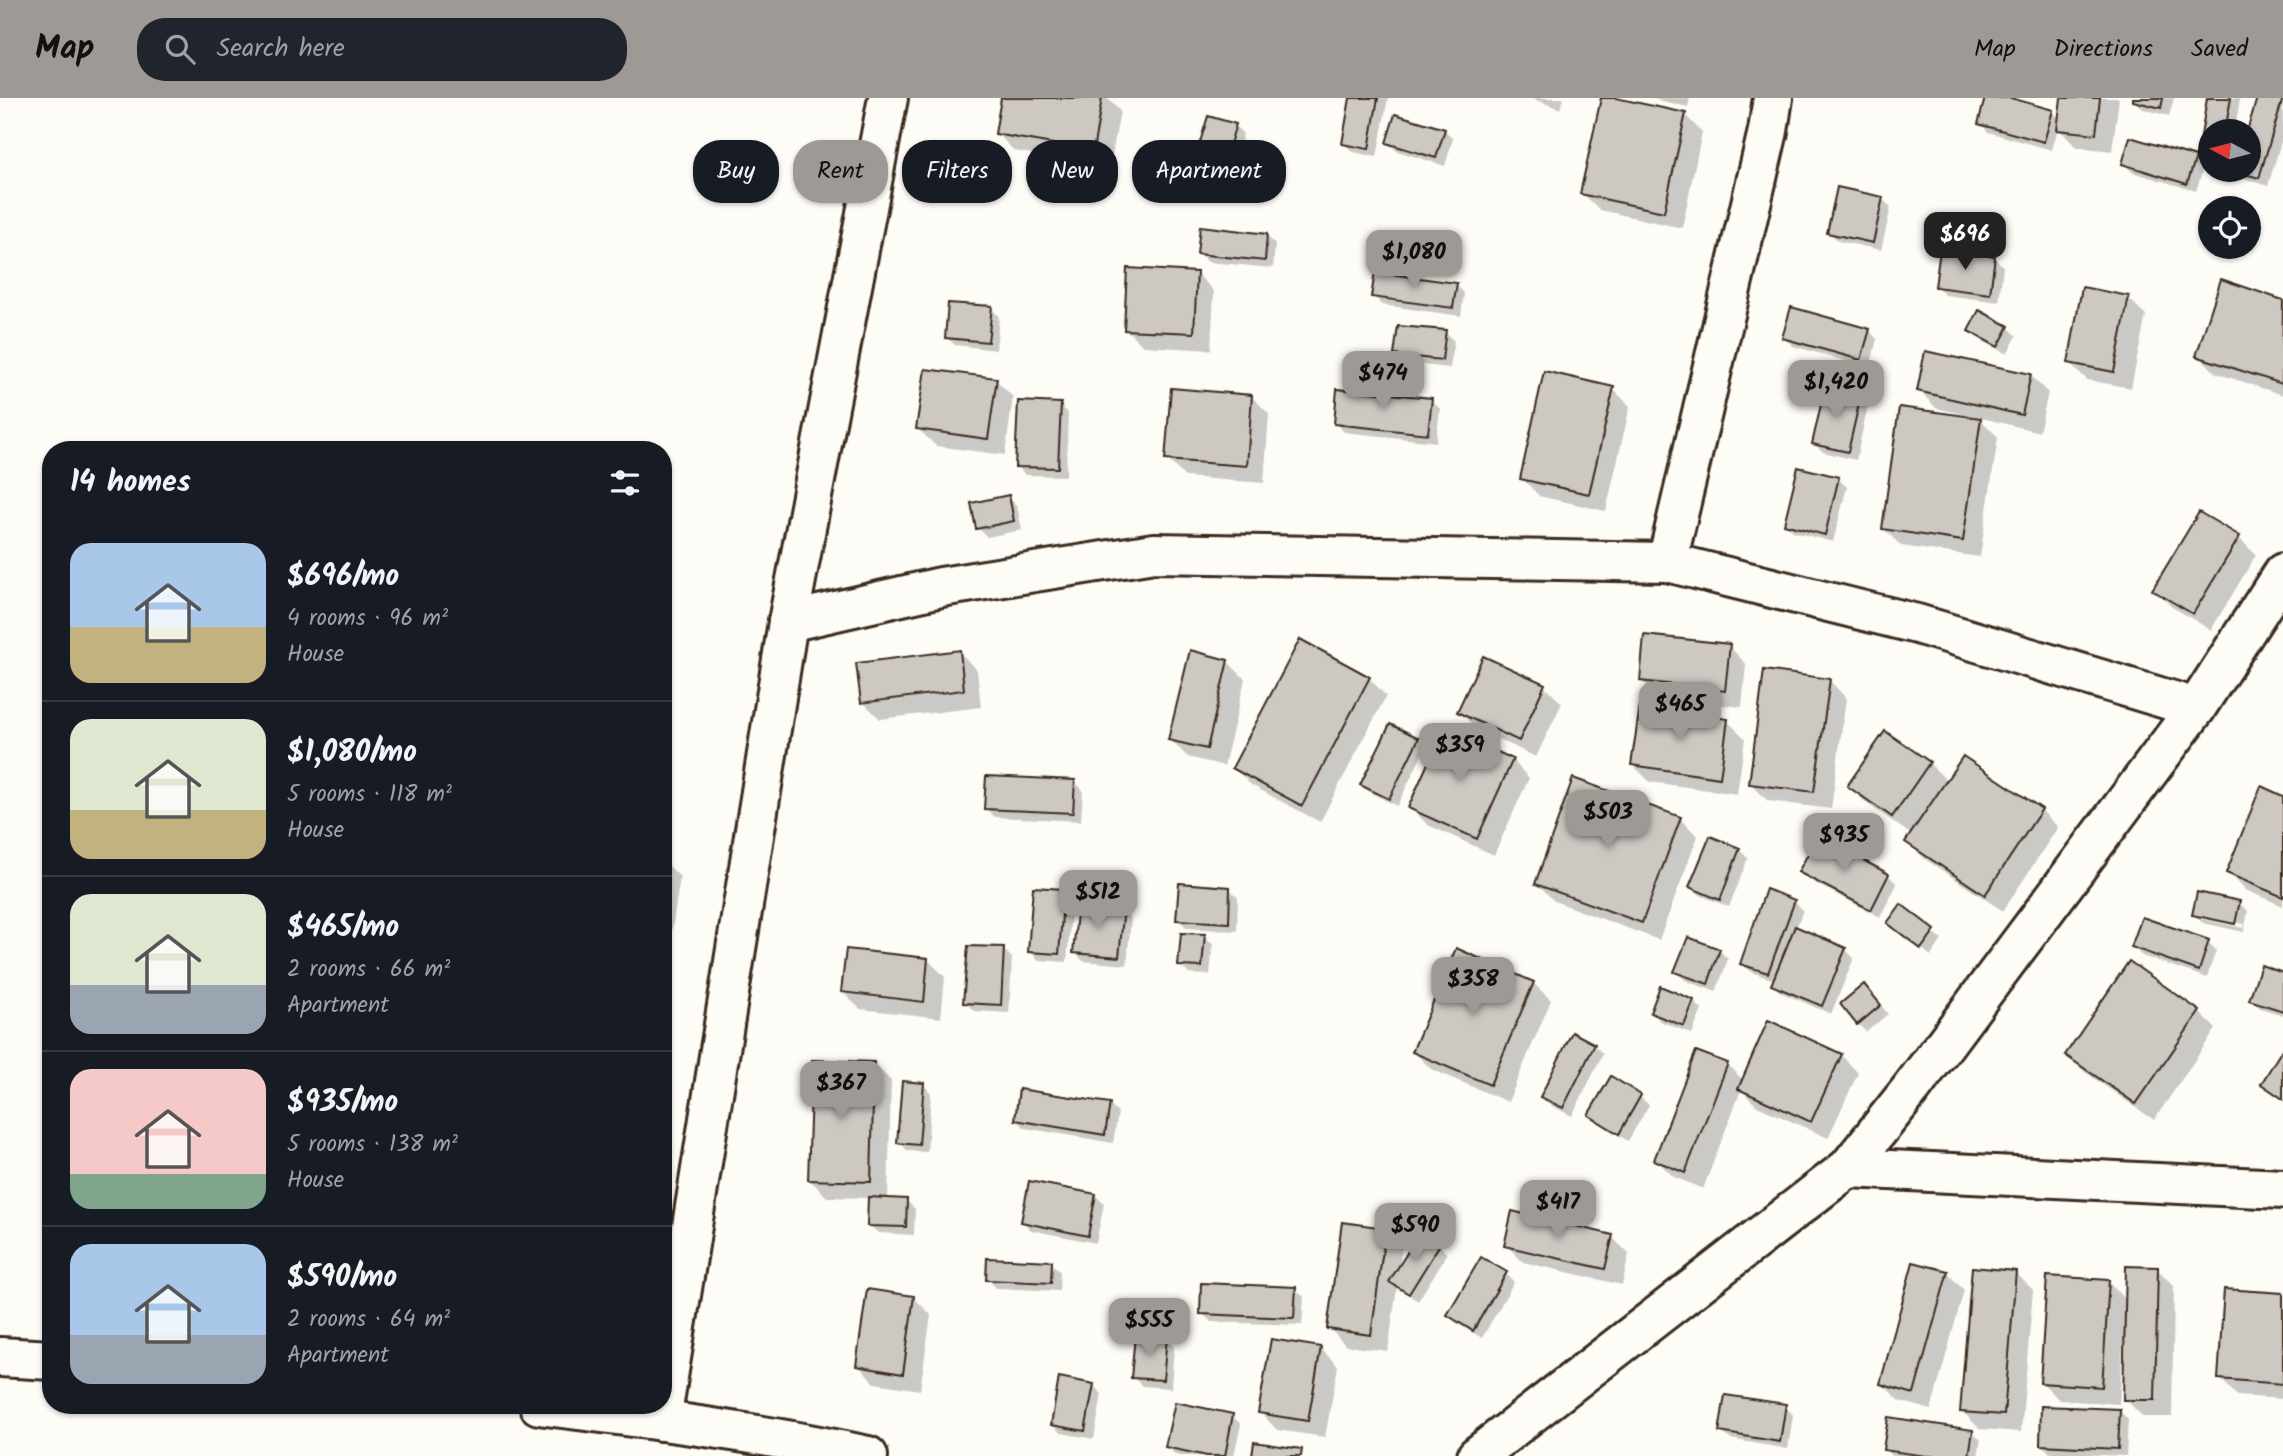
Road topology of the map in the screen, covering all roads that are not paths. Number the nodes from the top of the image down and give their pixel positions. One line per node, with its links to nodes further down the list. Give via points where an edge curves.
1 (888, 98): 5 (street)
2 (1773, 98): 3 (street)
3 (1667, 562): 5 (street, via 1154,554 941,587); 6 (street, via 1917,624)
4 (2283, 573): 6 (street)
5 (788, 622): 9 (street)
6 (2196, 708): 7 (street, via 1911,1090)
7 (1847, 1168): 8 (street); 16 (street)
8 (2283, 1189)
9 (672, 1351)
10 (0, 1357): 11 (street)
11 (42, 1359)
12 (612, 1414): 14 (street)
13 (662, 1414): 14 (street)
14 (661, 1420): 15 (street)
15 (868, 1456)
16 (1477, 1456)

